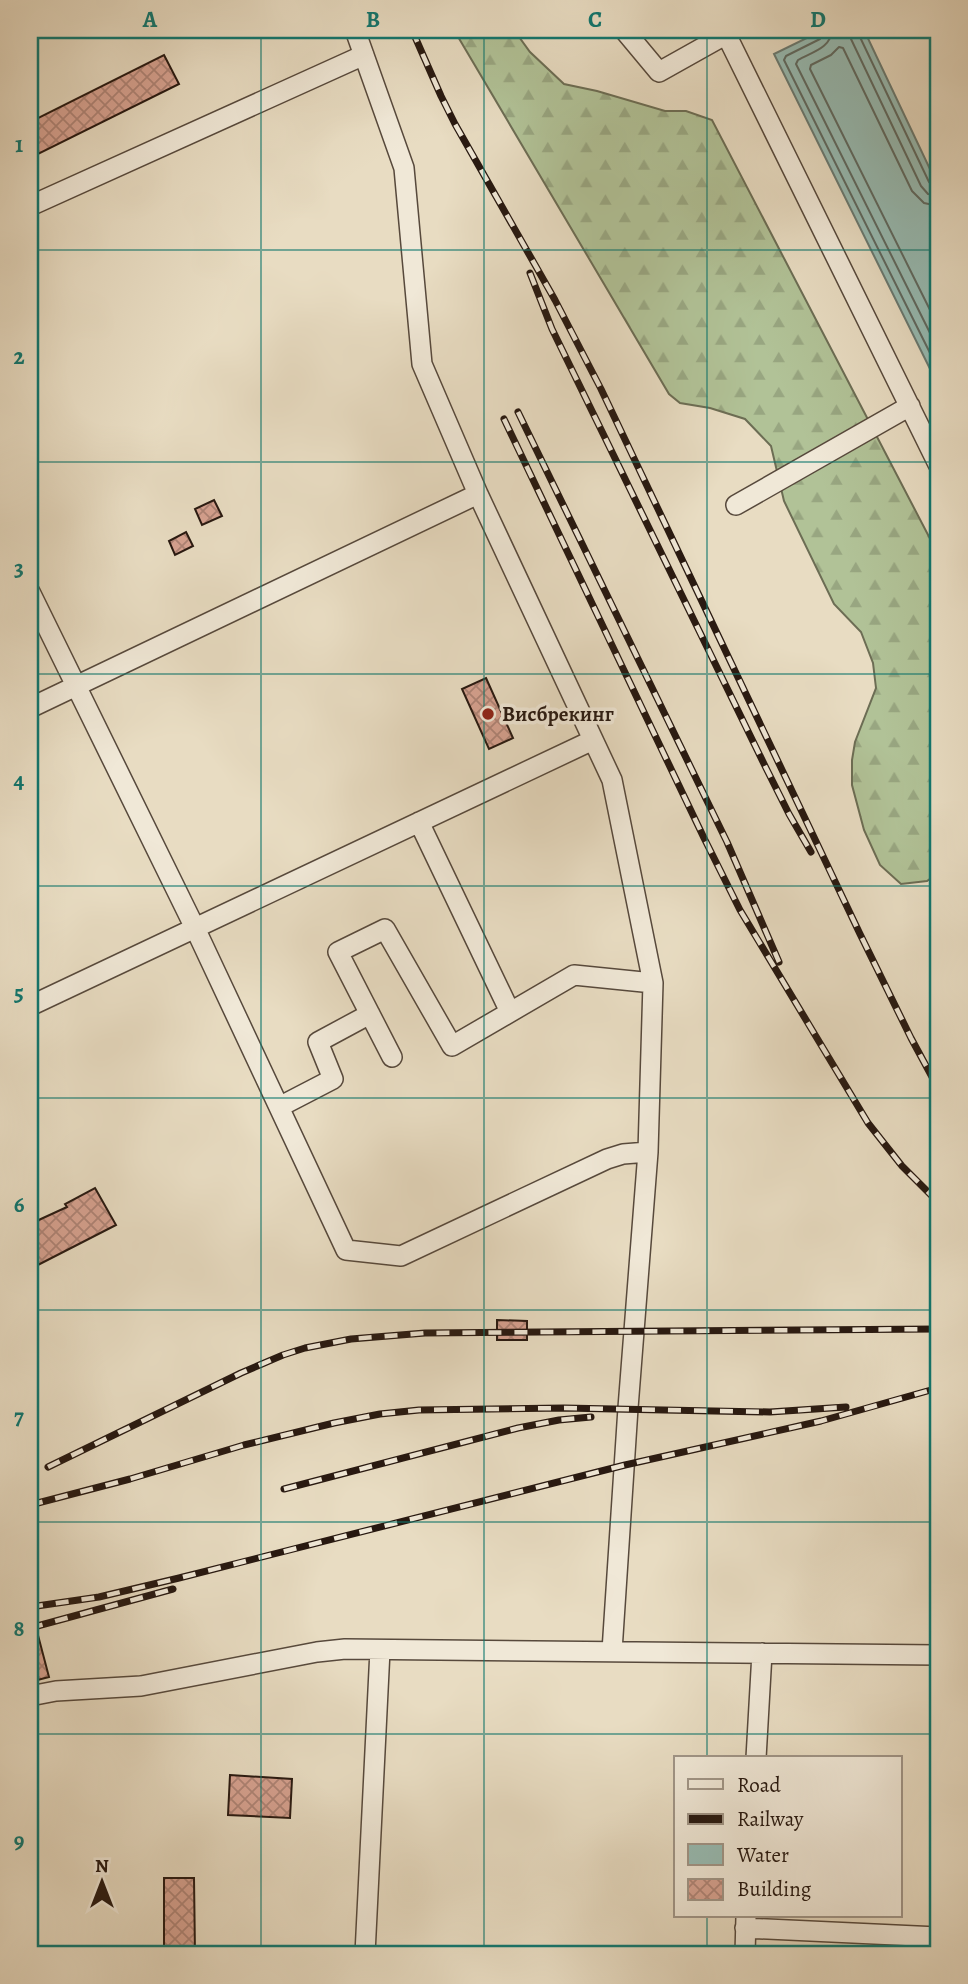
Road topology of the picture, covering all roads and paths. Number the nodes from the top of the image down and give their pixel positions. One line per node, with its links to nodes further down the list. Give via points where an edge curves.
1 (355, 30): 4 (lane)
2 (624, 30): 3 (lane, via 659,72)
3 (728, 31): 6 (lane)
4 (364, 55): 5 (lane); 8 (lane, via 404,167 422,364)
5 (30, 206)
6 (910, 405): 7 (lane); 9 (lane)
7 (938, 464)
8 (478, 494): 11 (lane); 13 (lane)
9 (736, 505)
10 (30, 592): 11 (lane)
11 (75, 685): 12 (lane); 15 (lane)
12 (30, 708)
13 (593, 740): 14 (lane); 16 (lane, via 612,780)
14 (419, 822): 15 (lane); 18 (lane)
15 (195, 928): 17 (lane); 21 (lane)
16 (653, 984): 18 (lane, via 574,975); 22 (lane)
17 (30, 1006)
18 (510, 1012): 19 (lane, via 452,1046 385,929 338,952)
19 (370, 1014): 20 (lane); 21 (lane, via 318,1042 333,1079)
20 (392, 1057)
21 (279, 1107): 22 (lane, via 346,1250 401,1256 607,1159)
22 (648, 1152): 24 (lane)
23 (380, 1650): 24 (lane); 27 (lane, via 317,1652 141,1686); 33 (lane)
24 (612, 1651): 25 (lane)
25 (762, 1653): 26 (lane); 30 (lane)
26 (938, 1655)
27 (56, 1691): 28 (lane); 29 (lane)
28 (30, 1696)
29 (30, 1709)
30 (756, 1756)
31 (746, 1922): 32 (lane); 34 (lane)
32 (938, 1937)
33 (365, 1954)
34 (745, 1954)

